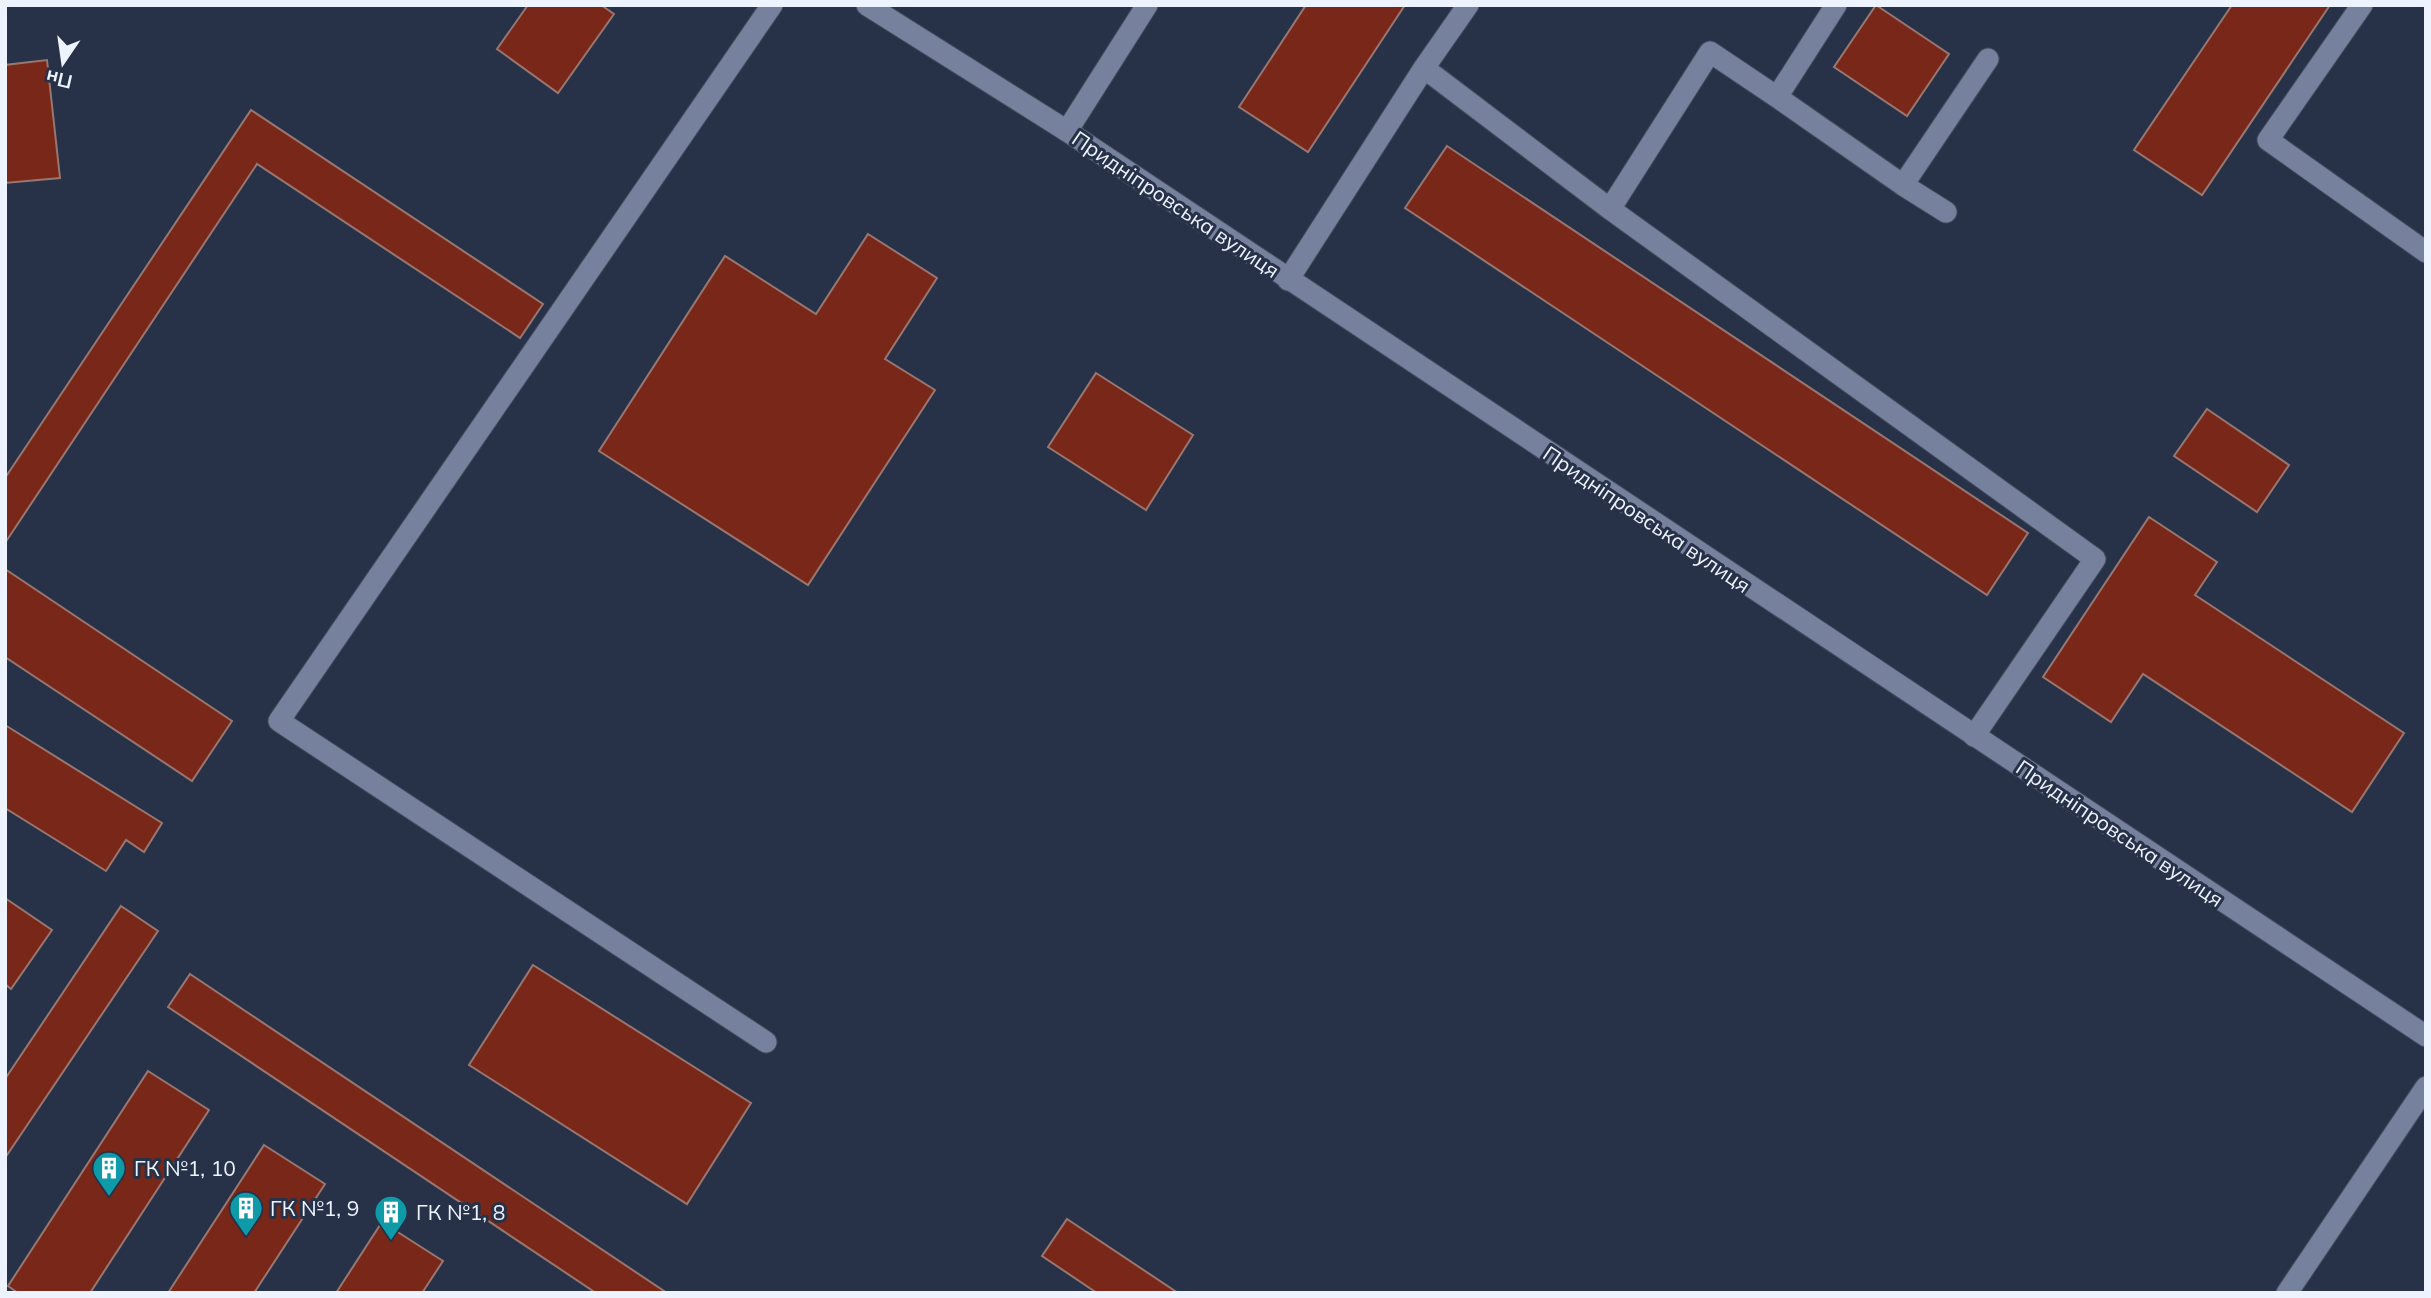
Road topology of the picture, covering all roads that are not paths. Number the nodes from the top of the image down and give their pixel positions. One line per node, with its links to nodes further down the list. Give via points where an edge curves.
1 (772, 5): 18 (street, via 279,721)
2 (867, 5): 10 (street, Придніпровська вулиця)
3 (1147, 5): 10 (street)
4 (1468, 5): 8 (street)
5 (1836, 5): 9 (street)
6 (2362, 5): 14 (street, via 2268,140)
7 (1988, 60): 11 (street)
8 (1424, 68): 12 (street); 15 (street)
9 (1777, 97): 11 (street); 12 (street, via 1710,52)
10 (1067, 131): 15 (street, Придніпровська вулиця)
11 (1903, 185): 13 (street)
12 (1610, 209): 16 (street, via 2095,559)
13 (1946, 212)
14 (2426, 252)
15 (1288, 280): 16 (street, Придніпровська вулиця)
16 (1974, 736): 17 (street, Придніпровська вулиця)
17 (2426, 1036)
18 (766, 1042)
19 (2426, 1087): 20 (street)
20 (2287, 1293)

